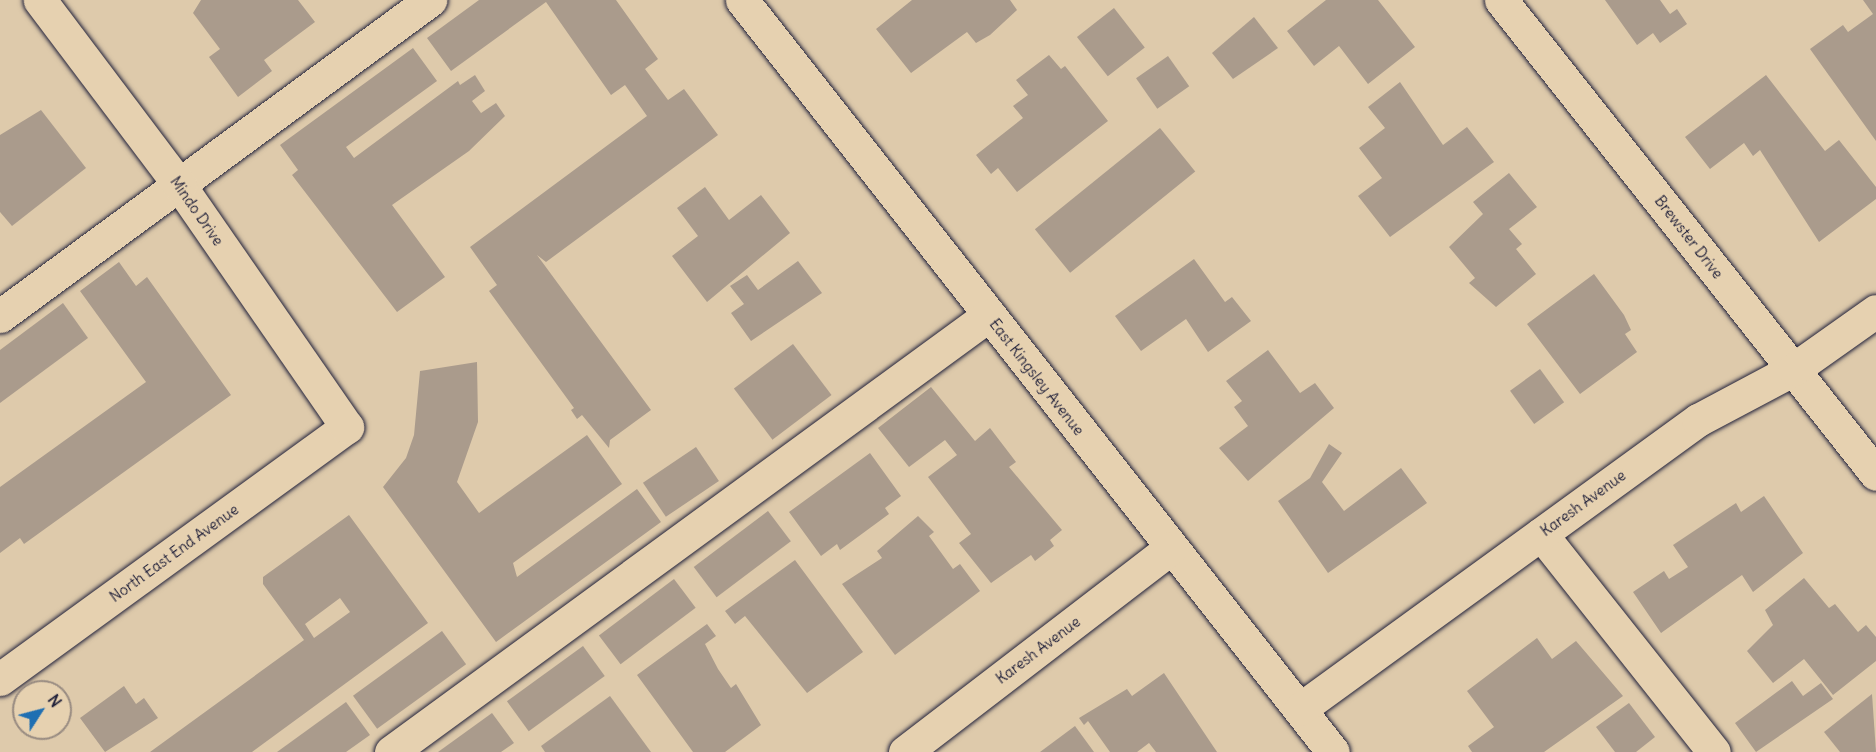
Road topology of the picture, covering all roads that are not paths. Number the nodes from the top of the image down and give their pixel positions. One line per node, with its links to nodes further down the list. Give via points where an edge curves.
1 (40, 0): 5 (street, Mindo Drive)
2 (430, 0): 5 (street)
3 (742, 0): 7 (street, East Kingsley Avenue)
4 (1501, 0): 9 (street, Brewster Drive)
5 (180, 186): 8 (street); 10 (street, Mindo Drive)
6 (1876, 311): 9 (street, Karesh Avenue)
7 (989, 315): 13 (street, East Kingsley Avenue); 16 (street)
8 (0, 316)
9 (1794, 369): 11 (street, Brewster Drive); 12 (street, Karesh Avenue, via 1698,420)
10 (348, 426): 14 (street, North East End Avenue)
11 (1876, 474)
12 (1542, 534): 15 (street, Karesh Avenue); 19 (street)
13 (1171, 548): 15 (street, East Kingsley Avenue); 17 (street, Karesh Avenue)
14 (0, 679)
15 (1300, 709): 18 (street, East Kingsley Avenue)
16 (391, 752)
17 (905, 752)
18 (1333, 752)
19 (1714, 752)

